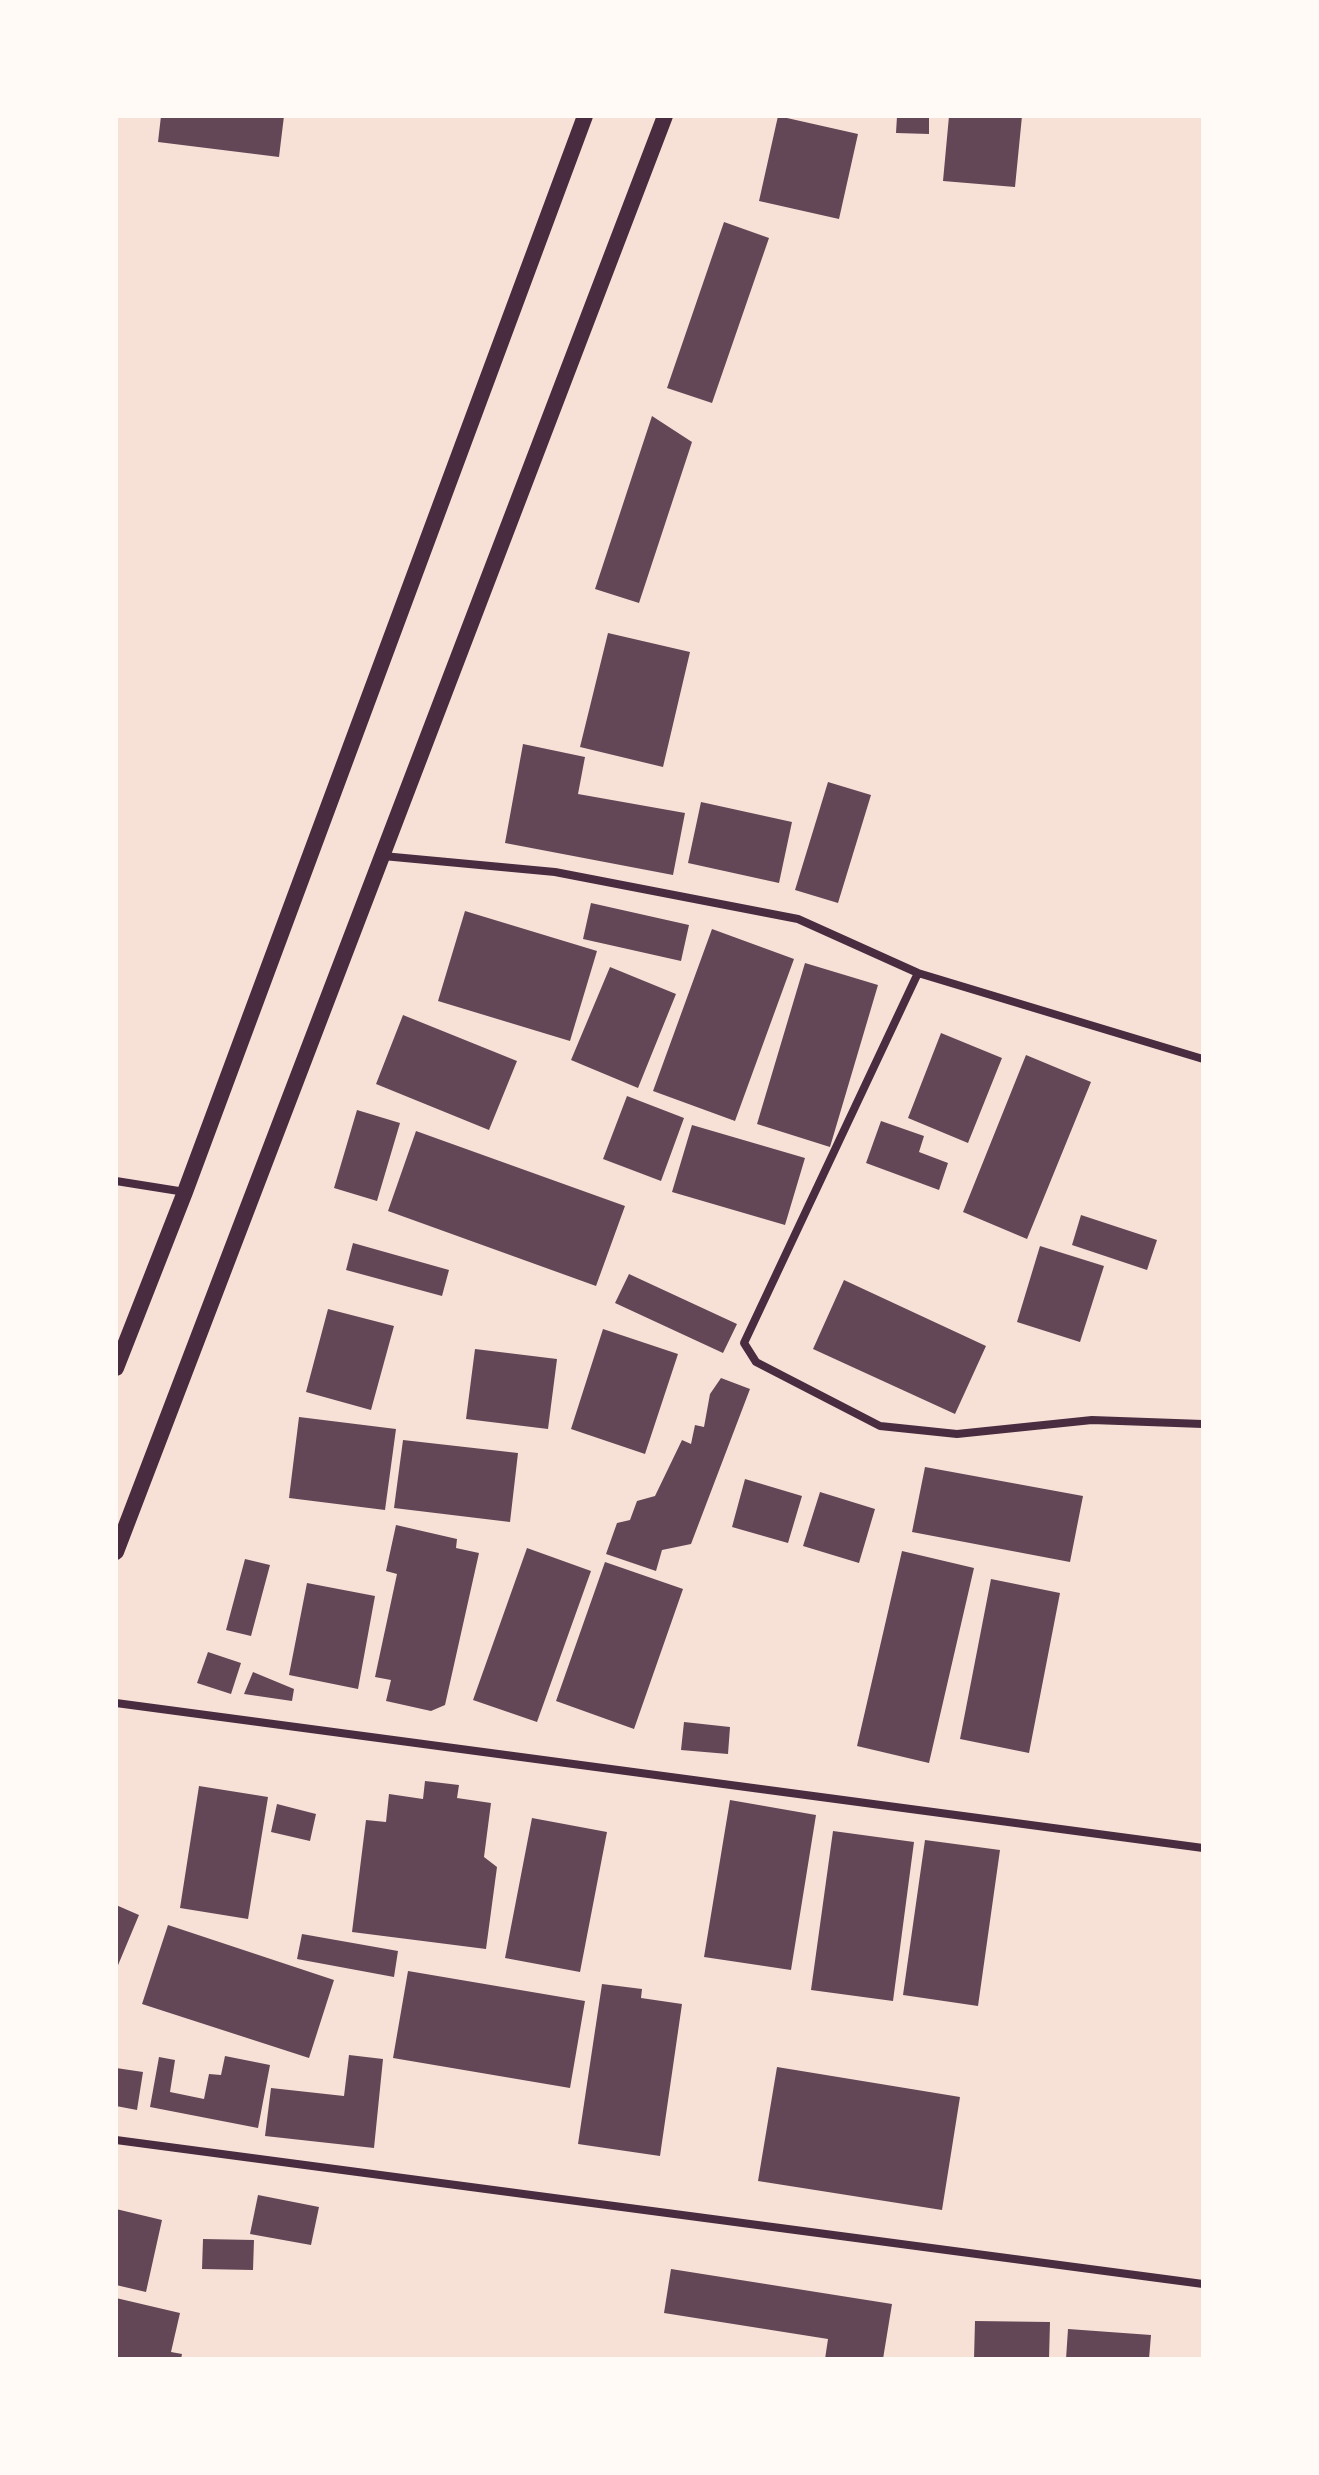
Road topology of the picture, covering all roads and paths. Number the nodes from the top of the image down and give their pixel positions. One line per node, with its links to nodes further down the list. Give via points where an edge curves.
1 (585, 116): 7 (main road)
2 (665, 116): 3 (main road)
3 (383, 856): 4 (street, via 555,872 798,919); 10 (main road)
4 (918, 973): 5 (street); 9 (street, via 744,1343 756,1362 880,1426 957,1434 1092,1420)
5 (1203, 1059)
6 (116, 1181): 7 (street)
7 (185, 1192): 8 (main road)
8 (116, 1368)
9 (1203, 1424)
10 (116, 1552)
11 (116, 1703): 12 (street)
12 (1203, 1848)
13 (116, 2140): 14 (street)
14 (1203, 2284)

